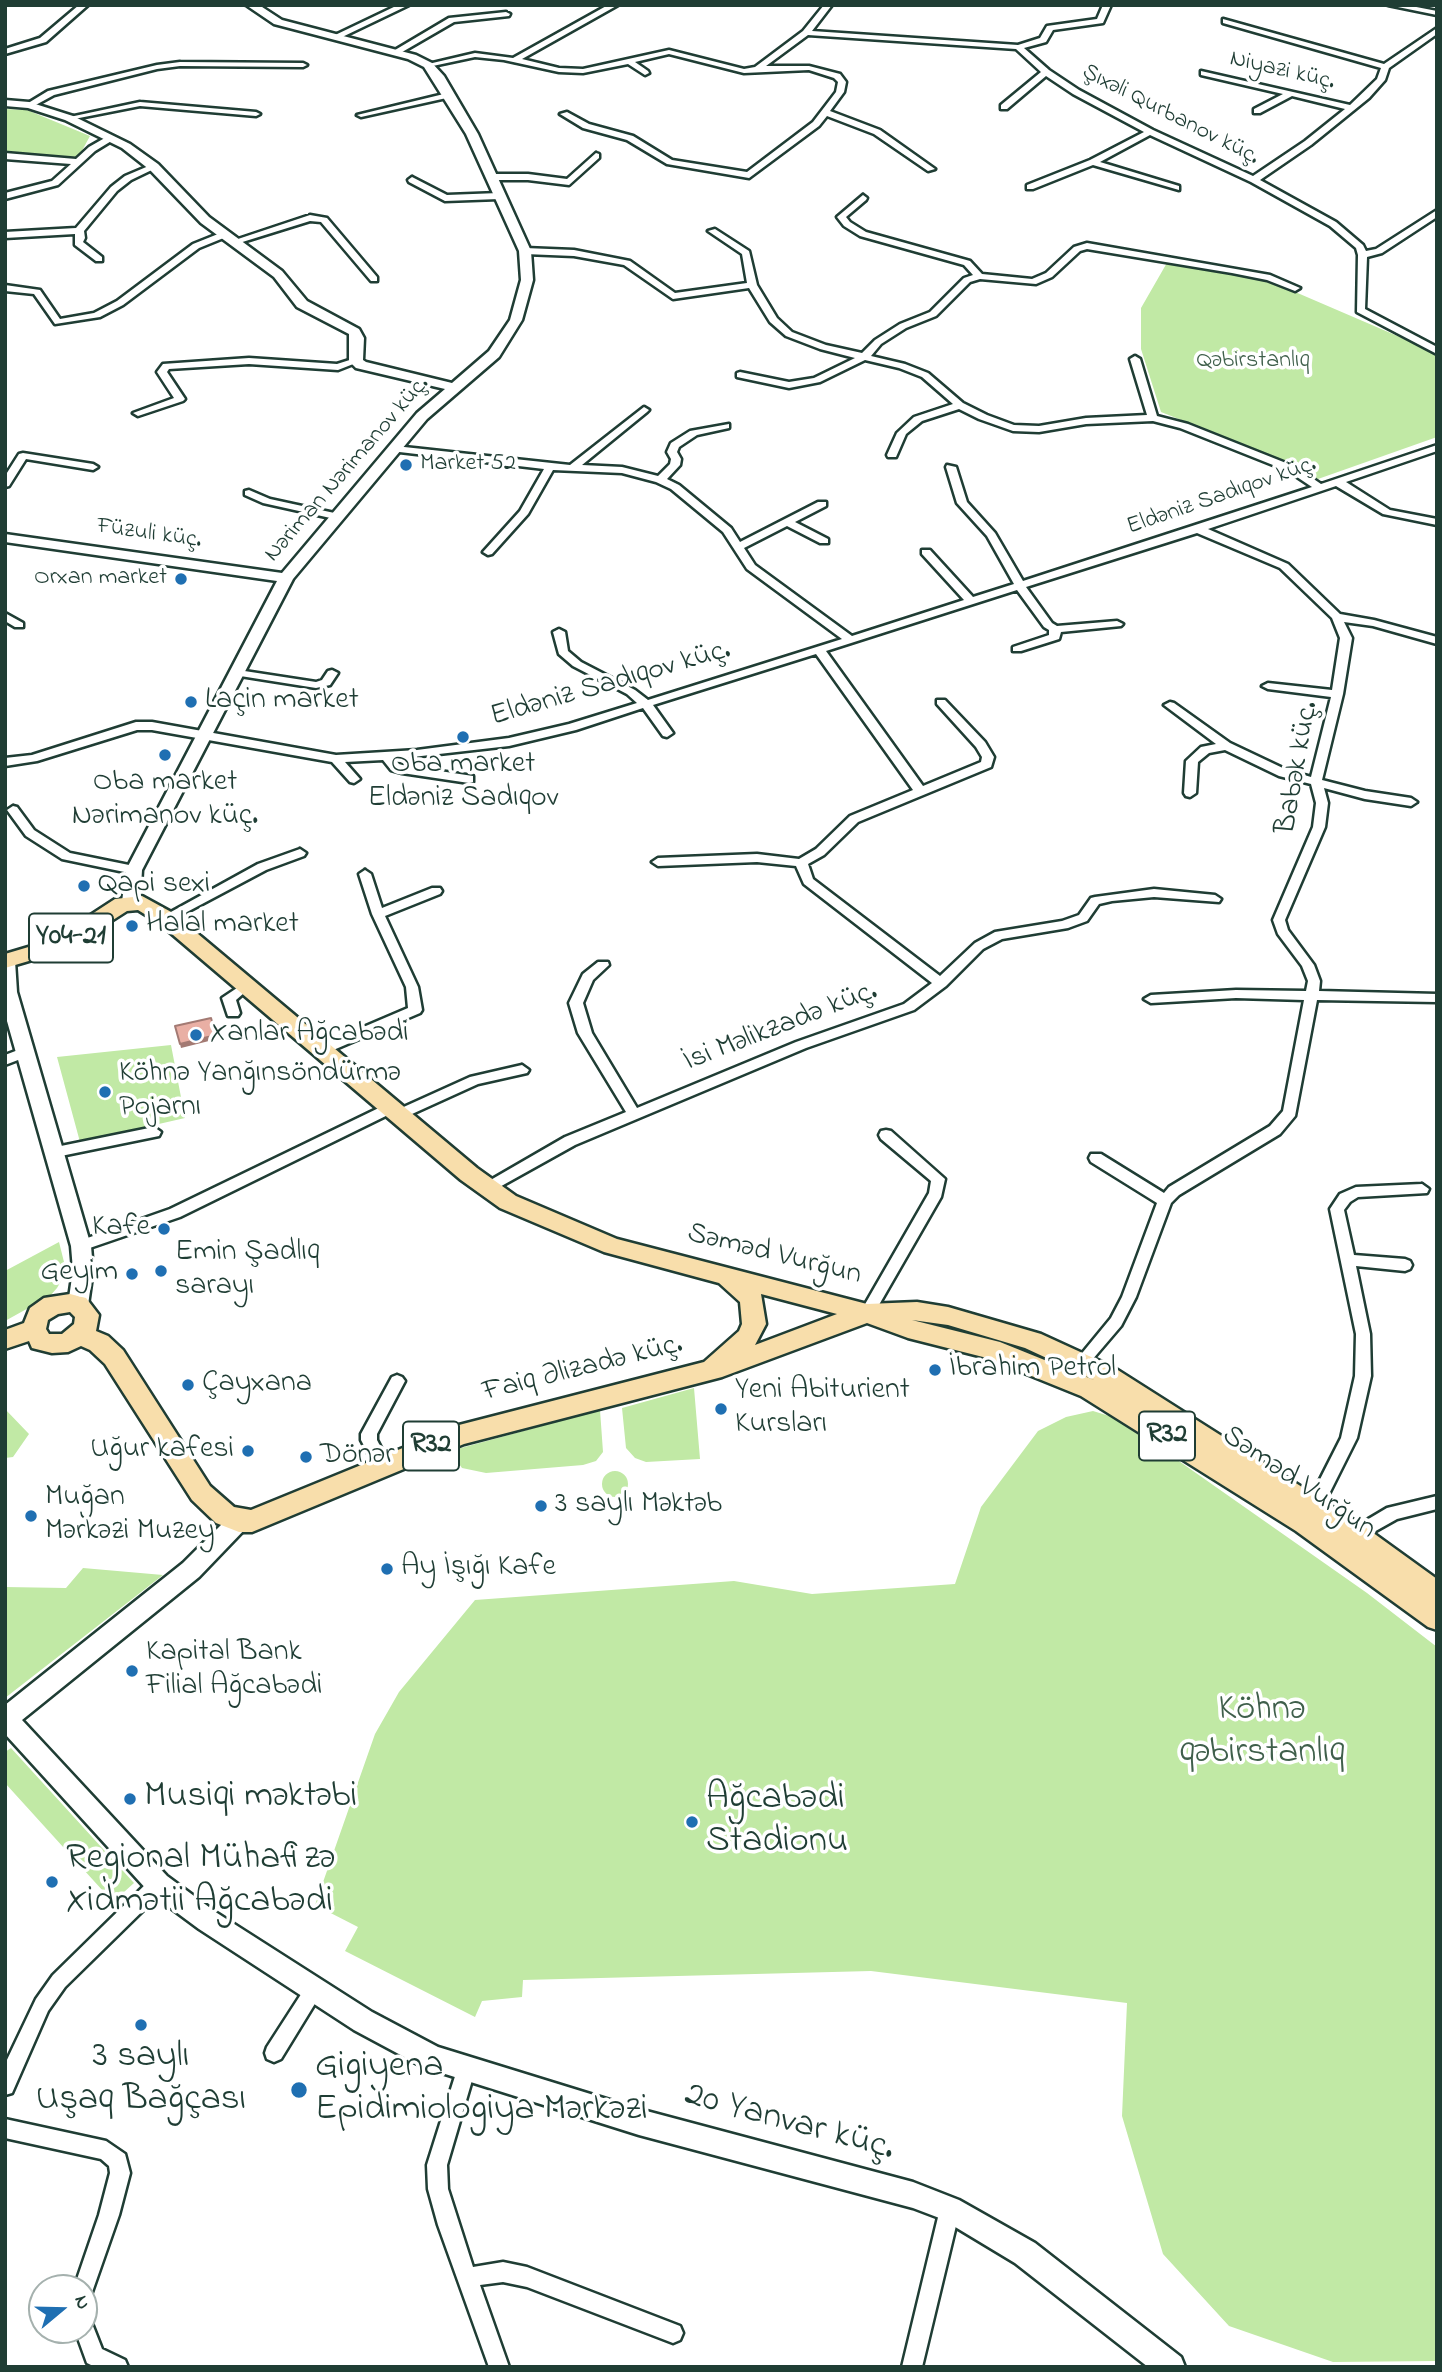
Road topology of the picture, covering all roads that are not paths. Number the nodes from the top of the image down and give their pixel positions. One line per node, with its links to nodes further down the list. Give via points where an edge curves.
1 (84, 5): 15 (street, via 43,40)
2 (251, 5): 13 (street, via 278,22)
3 (405, 5): 13 (street)
4 (614, 5): 17 (street)
5 (828, 5): 12 (street)
6 (1107, 5): 14 (street, via 1100,21 1050,28 1043,40)
7 (1392, 5): 8 (street)
8 (1437, 13)
9 (506, 14): 16 (street, via 452,20)
10 (1226, 21): 21 (street, Niyazi küç.)
11 (1437, 30): 21 (street, Niyazi küç.)
12 (806, 33): 14 (street); 22 (street)
13 (335, 37): 16 (street)
14 (1018, 47): 23 (street, Şıxəli Qurbanov küç.)
15 (5, 52)
16 (394, 53): 20 (street)
17 (515, 60): 18 (street, via 571,71); 20 (street, via 475,55)
18 (628, 60): 22 (street, via 678,52 731,70); 24 (street)
19 (303, 65): 29 (street, via 157,67 51,93)
20 (428, 65): 27 (street, Nəriman Nərimanov küç.)
21 (1385, 68): 31 (street, Niyazi küç., via 1381,80)
22 (757, 69): 33 (street, via 809,68 837,76 842,82 840,92)
23 (1046, 72): 30 (street); 38 (street, Şıxəli Qurbanov küç.)
24 (645, 73)
25 (1204, 73): 26 (street, Niyazi küç.)
26 (1290, 94): 31 (street, Niyazi küç.); 32 (street)
27 (448, 95): 36 (street); 46 (street, Nəriman Nərimanov küç., via 472,134)
28 (5, 103): 29 (street)
29 (29, 105): 37 (street)
30 (1004, 107)
31 (1352, 108): 48 (street, Niyazi küç.)
32 (1257, 111)
33 (825, 112): 35 (street, via 793,145 744,175 670,162 630,138 586,126); 45 (street, via 877,132)
34 (256, 114): 37 (street, via 140,104)
35 (564, 114)
36 (361, 115)
37 (69, 118): 39 (street)
38 (1150, 132): 43 (street); 48 (street, Şıxəli Qurbanov küç.)
39 (110, 138): 42 (street); 44 (street)
40 (5, 156): 42 (street)
41 (596, 156): 46 (street, via 569,182)
42 (80, 162): 51 (street, via 46,187)
43 (1093, 162): 49 (street); 50 (street)
44 (154, 167): 55 (street, via 114,189); 58 (street)
45 (931, 169)
46 (490, 177): 52 (street, Nəriman Nərimanov küç.)
47 (412, 180): 52 (street, via 445,198)
48 (1254, 180): 60 (street, Şıxəli Qurbanov küç., via 1333,224)
49 (1030, 187)
50 (1176, 188)
51 (5, 195)
52 (499, 196): 59 (street, Nəriman Nərimanov küç.)
53 (863, 198): 62 (street, via 841,216 847,224 863,234 967,263)
54 (1437, 213): 60 (street, via 1379,251)
55 (79, 231): 57 (street); 61 (street, via 78,243)
56 (712, 231): 64 (street, via 746,253)
57 (5, 234)
58 (228, 238): 63 (street, via 317,218 339,234); 67 (street, via 196,246 108,310); 72 (street, via 278,274 302,304 354,332)
59 (525, 251): 64 (street, via 574,253 627,263 673,296); 74 (street, Nəriman Nərimanov küç., via 527,280 507,337 494,354)
60 (1363, 255): 69 (street, via 1360,310)
61 (99, 259)
62 (979, 276): 66 (street, via 1041,280 1077,249 1087,246 1232,270); 70 (street, via 967,279 933,314 903,326)
63 (374, 279)
64 (752, 285): 70 (street, via 773,320 789,334)
65 (5, 288): 67 (street, via 37,292)
66 (1295, 288)
67 (58, 322): 68 (street)
68 (57, 335)
69 (1437, 351)
70 (864, 357): 73 (street, via 804,384); 75 (street, via 925,375)
71 (1135, 359): 78 (street)
72 (356, 361): 74 (street); 77 (street, via 338,367 249,361 166,366 162,372 180,399)
73 (740, 375)
74 (453, 387): 81 (street, Nəriman Nərimanov küç.)
75 (960, 405): 78 (street, via 1013,428); 82 (street, via 918,419 902,433)
76 (644, 410): 86 (street)
77 (138, 413)
78 (1153, 418): 90 (street, via 1292,469)
79 (725, 426): 87 (street, via 694,433 675,445 675,465)
80 (1437, 448): 88 (street, Eldəniz Sadıqov küç.)
81 (395, 449): 84 (street); 93 (street, Nəriman Nərimanov küç.)
82 (892, 455)
83 (93, 467): 89 (street, via 23,456)
84 (550, 467): 86 (street); 100 (street, via 524,512)
85 (951, 467): 103 (street, via 962,503 991,535)
86 (572, 468): 87 (street, via 622,470)
87 (660, 480): 99 (street, via 709,513)
88 (1336, 481): 90 (street, Eldəniz Sadıqov küç.); 95 (street, via 1387,512)
89 (5, 484)
90 (1319, 487): 96 (street, Eldəniz Sadıqov küç.)
91 (249, 493): 93 (street)
92 (822, 504): 94 (street)
93 (335, 516): 102 (street, Nəriman Nərimanov küç.)
94 (788, 522): 98 (street); 99 (street)
95 (1437, 522)
96 (1198, 529): 103 (street, Eldəniz Sadıqov küç.); 106 (street, via 1284,566)
97 (5, 538): 102 (street, Füzuli küç.)
98 (824, 541)
99 (738, 547): 111 (street, via 751,567)
100 (488, 552)
101 (926, 552): 104 (street)
102 (286, 578): 115 (street, Nəriman Nərimanov küç.)
103 (1020, 586): 104 (street, Eldəniz Sadıqov küç.); 109 (street)
104 (971, 601): 111 (street, Eldəniz Sadıqov küç.)
105 (5, 616): 108 (street)
106 (1337, 617): 112 (street); 118 (street, Babək küç., via 1346,638)
107 (1117, 624): 109 (street)
108 (19, 625)
109 (1055, 629): 113 (street, via 1055,637)
110 (559, 632): 120 (street, via 563,652)
111 (850, 640): 114 (street, Eldəniz Sadıqov küç.)
112 (1437, 641)
113 (1017, 649)
114 (819, 650): 120 (street, Eldəniz Sadıqov küç.); 131 (street)
115 (238, 673): 116 (street, via 316,685 326,683); 123 (street, Nəriman Nərimanov küç.)
116 (332, 673)
117 (1268, 686): 118 (street)
118 (1337, 694): 130 (street, Babək küç.)
119 (941, 702): 131 (street, via 981,745 987,764)
120 (646, 704): 122 (street); 125 (street, Eldəniz Sadıqov küç., via 509,742)
121 (1170, 705): 124 (street)
122 (667, 733)
123 (205, 735): 126 (street, Eldəniz Sadıqov küç.); 127 (street, Eldəniz Sadıqov küç., via 136,726 33,758); 138 (street, Nəriman Nərimanov küç.)
124 (1226, 746): 130 (street, via 1267,768); 132 (street, via 1213,747 1192,761)
125 (387, 757): 126 (street, Eldəniz Sadıqov küç.); 129 (street, via 394,767)
126 (336, 759): 128 (street)
127 (5, 762)
128 (354, 779)
129 (469, 779)
130 (1316, 781): 133 (street); 149 (street, Babək küç., via 1322,803 1318,827 1279,920 1308,965 1314,981)
131 (921, 792): 137 (street, via 854,818 820,852)
132 (1189, 793)
133 (1411, 802)
134 (13, 810): 138 (street, via 30,833 66,856)
135 (300, 853): 144 (street, via 262,867)
136 (658, 862): 137 (street, via 782,858)
137 (801, 863): 147 (street, İsi Məlikzadə küç., via 808,881)
138 (134, 870): 142 (street, Nəriman Nərimanov küç.)
139 (365, 874): 143 (street)
140 (436, 891): 143 (street)
141 (1214, 899): 147 (street, İsi Məlikzadə küç., via 1154,894 1095,901 1083,918 1064,925 999,935 979,946)
142 (131, 902): 144 (main road, Səməd Vurğun, via 142,903); 145 (main road, Y04-21, via 59,945)
143 (378, 914): 153 (street, via 412,986 415,1010)
144 (166, 918): 148 (main road, Səməd Vurğun)
145 (6, 961): 154 (street, Y04-21, via 8,992)
146 (603, 965): 158 (street, via 588,977 576,1003 585,1033)
147 (941, 983): 158 (street, İsi Məlikzadə küç., via 909,1007 801,1045)
148 (246, 986): 152 (street, via 229,998); 153 (main road, Səməd Vurğun)
149 (1311, 997): 150 (street); 151 (street, via 1236,994); 165 (street, via 1290,1113 1275,1130 1174,1191)
150 (1437, 998)
151 (1151, 999)
152 (233, 1013)
153 (324, 1049): 157 (main road, Səməd Vurğun)
154 (26, 1052): 155 (street); 161 (street, Y04-21)
155 (5, 1060)
156 (522, 1070): 157 (street, via 475,1080)
157 (397, 1111): 163 (main road, Səməd Vurğun); 166 (street, via 175,1213)
158 (635, 1115): 163 (street, İsi Məlikzadə küç., via 570,1141)
159 (154, 1132): 161 (street)
160 (886, 1135): 171 (street, via 937,1179 936,1193)
161 (56, 1152): 166 (street, Y04-21)
162 (1096, 1158): 165 (street)
163 (487, 1189): 169 (main road, Səməd Vurğun, via 538,1217 612,1246)
164 (1422, 1189): 167 (street, via 1356,1192 1345,1198 1337,1209)
165 (1166, 1201): 175 (street, via 1116,1322)
166 (81, 1246): 170 (street, Y04-21)
167 (1349, 1260): 168 (street); 180 (street, via 1363,1334 1363,1376 1349,1437)
168 (1405, 1265)
169 (722, 1276): 171 (main road, Səməd Vurğun); 176 (main road, via 751,1298 754,1324 737,1347)
170 (78, 1305): 172 (main road, via 52,1305 38,1315); 173 (main road, via 88,1315)
171 (867, 1313): 175 (main road, Səməd Vurğun, via 917,1311 948,1316 1032,1341); 176 (main road, Faiq Əlizadə küç. / R32); 184 (main road, Səməd Vurğun / R32, via 1023,1360 1090,1389 1305,1523)
172 (34, 1329): 173 (main road, via 41,1341 52,1344 68,1343); 174 (main road)
173 (81, 1335): 181 (main road, via 114,1357 201,1493)
174 (5, 1340)
175 (1081, 1363): 180 (main road, Səməd Vurğun / R32)
176 (695, 1375): 178 (main road, Faiq Əlizadə küç. / R32, via 499,1423)
177 (397, 1381): 178 (street, via 369,1434)
178 (383, 1467): 181 (main road, Faiq Əlizadə küç. / R32, via 263,1518)
179 (1437, 1502): 182 (street, via 1394,1513)
180 (1314, 1507): 182 (main road, Səməd Vurğun / R32)
181 (239, 1521): 185 (street, via 191,1570)
182 (1356, 1535): 183 (main road, Səməd Vurğun / R32)
183 (1437, 1594)
184 (1437, 1619)
185 (6, 1719): 186 (street, 20 Yanvar küç.)
186 (158, 1884): 187 (street, 20 Yanvar küç.); 190 (street, via 59,1981 42,2005)
187 (313, 1991): 188 (street); 189 (street, 20 Yanvar küç., via 407,2045)
188 (274, 2053)
189 (466, 2070): 192 (street, 20 Yanvar küç., via 639,2122 914,2195); 194 (street, via 437,2165 448,2225)
190 (5, 2086)
191 (5, 2128): 193 (street, via 106,2151 117,2161 120,2173)
192 (950, 2209): 199 (street); 200 (street, 20 Yanvar küç., via 1025,2253)
193 (88, 2274)
194 (469, 2277): 195 (street, via 503,2272 527,2277); 197 (street)
195 (673, 2333)
196 (90, 2344): 198 (street, via 94,2356)
197 (498, 2366)
198 (118, 2367)
199 (912, 2367)
200 (1171, 2367)

